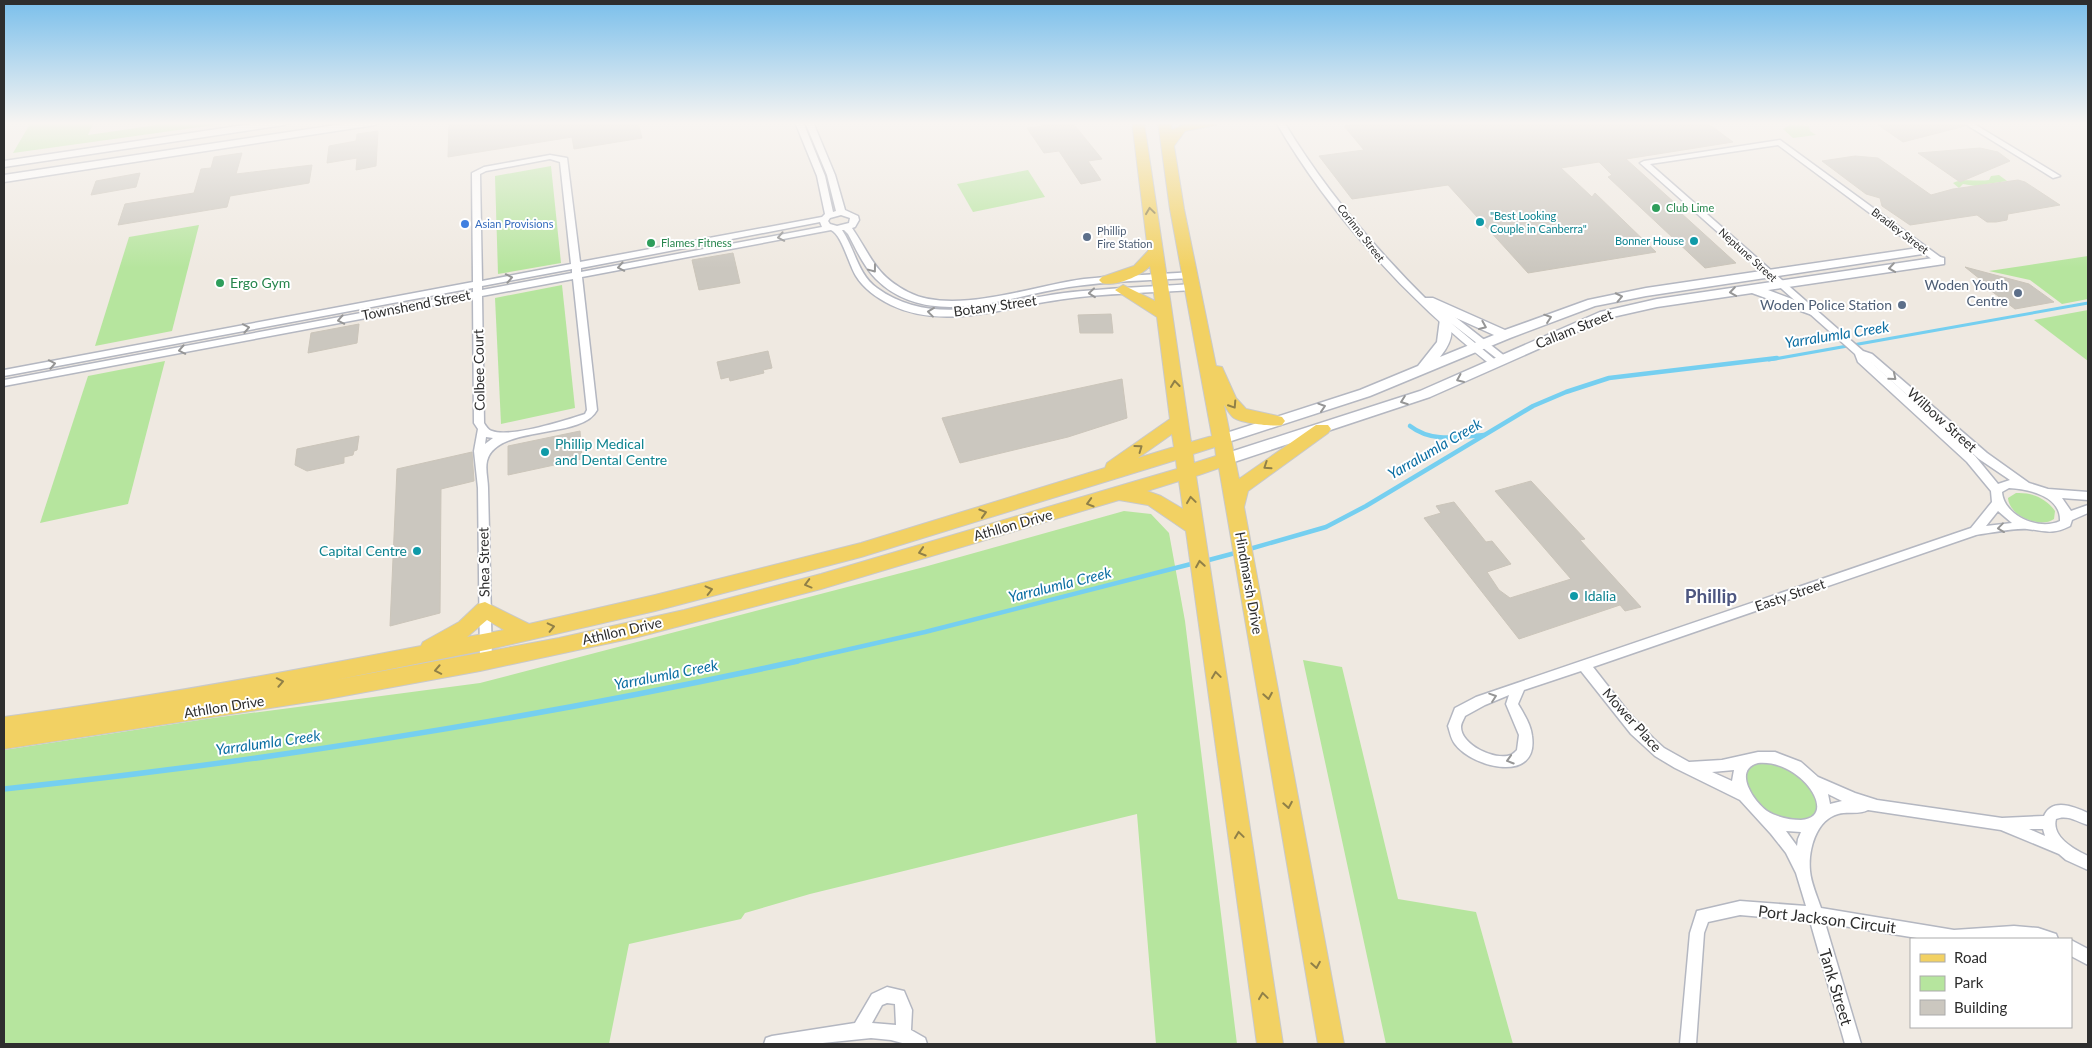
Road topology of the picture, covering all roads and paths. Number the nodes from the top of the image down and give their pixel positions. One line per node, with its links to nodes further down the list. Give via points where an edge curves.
1 (57, 171): 13 (main road)
2 (482, 171): 26 (street, Colbee Court, via 476,173)
3 (565, 171): 20 (street, Colbee Court)
4 (819, 171): 15 (street, Botany Street)
5 (829, 171): 14 (street)
6 (1146, 171): 18 (main road, one-way to 6)
7 (1173, 171): 23 (main road, Hindmarsh Drive)
8 (1313, 171): 29 (street, Corinna Street, via 1386,266)
9 (1654, 171): 21 (street, Neptune Street)
10 (1818, 171): 17 (street, Bradley Street)
11 (2048, 171): 12 (street)
12 (2056, 176)
13 (4, 179)
14 (841, 212): 15 (street); 16 (street, via 854,218)
15 (830, 223): 16 (street); 20 (street, Townshend Street); 28 (street, Botany Street, one-way to 15, via 1062,296 972,312 927,312 886,298 866,284 858,274 843,238)
16 (847, 228): 22 (street, Botany Street, one-way to 22, via 874,272 886,283 898,291 931,302 978,303 1068,284)
17 (1925, 251): 19 (street, Bradley Street); 21 (street, Callam Street)
18 (1156, 252): 22 (main road, via 1138,269); 24 (main road)
19 (1940, 261): 25 (street, Callam Street, one-way to 25)
20 (576, 270): 26 (street, Townshend Street); 46 (street, Colbee Court, via 592,410 589,416 580,419)
21 (1769, 274): 25 (street, Neptune Street); 34 (street, Callam Street, one-way to 21, via 1592,303)
22 (1107, 280): 24 (street, Botany Street)
23 (1192, 281): 24 (street, Botany Street); 35 (main road, Hindmarsh Drive)
24 (1160, 283): 28 (street, Botany Street); 32 (main road)
25 (1782, 285): 27 (street, Callam Street); 31 (street, Wilbow Street)
26 (478, 289): 40 (street, Townshend Street, one-way to 26); 41 (street, Townshend Street, one-way to 41); 45 (street, Colbee Court, via 479,423)
27 (1753, 289): 31 (street); 38 (street, Callam Street, one-way to 38, via 1657,303 1604,315)
28 (1123, 290): 32 (main road)
29 (1412, 292): 30 (street, Corinna Street); 33 (street, Corinna Street)
30 (1429, 301): 34 (street, one-way to 34); 36 (street, Corinna Street)
31 (1812, 311): 37 (street, Wilbow Street)
32 (1165, 315): 42 (main road, one-way to 32)
33 (1444, 322): 36 (street, Corinna Street); 39 (street, via 1445,342)
34 (1505, 334): 36 (street, Callam Street)
35 (1204, 345): 43 (main road, one-way to 43, via 1229,400 1240,414); 47 (main road, Hindmarsh Drive)
36 (1478, 345): 38 (street, Corinna Street); 39 (street, Callam Street)
37 (1860, 353): 53 (street, Wilbow Street, one-way to 53, via 1869,356 1983,456); 54 (street, Wilbow Street, via 1861,360 1971,459)
38 (1498, 361): 44 (street, Callam Street, one-way to 44, via 1425,394)
39 (1421, 370): 43 (street, Callam Street, one-way to 39, via 1366,393)
40 (4, 373)
41 (4, 383)
42 (1179, 421): 48 (main road); 52 (main road, one-way to 42)
43 (1276, 421): 47 (street, Callam Street)
44 (1322, 429): 49 (street, Callam Street); 61 (main road, one-way to 61, via 1266,466 1240,488)
45 (483, 430): 46 (street, Colbee Court); 50 (street, Shea Street, via 478,452)
46 (508, 436): 50 (street, via 484,451)
47 (1222, 438): 48 (main road, Athllon Drive); 49 (main road, Hindmarsh Drive)
48 (1183, 450): 51 (main road); 52 (main road, Athllon Drive)
49 (1226, 459): 51 (main road, Athllon Drive); 61 (main road, Hindmarsh Drive)
50 (481, 462): 66 (street, Shea Street)
51 (1187, 472): 57 (main road, Athllon Drive); 64 (main road, one-way to 51)
52 (1100, 477): 67 (main road, Athllon Drive, one-way to 52, via 843,555)
53 (2025, 485): 54 (street, via 2006,484); 55 (street)
54 (1996, 490): 58 (street)
55 (2046, 493): 56 (street); 60 (street, via 2061,504)
56 (2088, 496)
57 (1111, 497): 64 (main road, via 1145,496 1161,503); 68 (main road, Athllon Drive, one-way to 68, via 779,592 640,628)
58 (1998, 503): 62 (street, via 2009,515); 63 (street)
59 (2088, 509): 60 (street)
60 (2068, 517): 62 (street, via 2061,528 2051,530)
61 (1237, 518): 65 (main road, Hindmarsh Drive)
62 (2027, 525): 63 (street, Easty Street, one-way to 63)
63 (1976, 531): 70 (street, Easty Street)
64 (1195, 534): 96 (main road, one-way to 64)
65 (1248, 579): 97 (main road, Hindmarsh Drive, one-way to 97)
66 (485, 610): 67 (main road); 68 (street, Shea Street); 69 (main road, via 466,628)
67 (527, 632): 68 (main road, Athllon Drive)
68 (486, 652): 69 (main road, Athllon Drive); 73 (main road, Athllon Drive, one-way to 73, via 345,688)
69 (418, 655): 72 (main road, Athllon Drive, one-way to 69, via 232,691)
70 (1584, 665): 71 (street, Easty Street); 75 (street, Mower Place, via 1641,734 1670,759)
71 (1519, 688): 71 (street, Easty Street, one-way to 71, via 1512,704 1525,731 1527,741 1524,750 1509,762 1486,760 1475,755 1459,738 1456,719 1460,711)
72 (4, 726)
73 (4, 740)
74 (1748, 760): 75 (street, Mower Place, via 1722,766); 76 (street, via 1769,756 1782,759); 77 (street, via 1739,775)
75 (1686, 765): 77 (street, Mower Place)
76 (1815, 782): 78 (street); 79 (street, via 1825,803)
77 (1744, 795): 80 (street)
78 (1877, 806): 79 (street, via 1839,807); 84 (street)
79 (1824, 812): 83 (street)
80 (1768, 818): 83 (street, via 1793,827); 87 (street, Tank Street, via 1793,851)
81 (2088, 819): 82 (street, via 2062,811 2049,816)
82 (2047, 822): 84 (street); 85 (street, via 2050,835)
83 (1815, 824): 87 (street, Tank Street, via 1805,839)
84 (2002, 824): 85 (street)
85 (2062, 849): 86 (street)
86 (2088, 863)
87 (1803, 872): 88 (street, Tank Street)
88 (1814, 914): 89 (street, Port Jackson Circuit, via 1954,937 2004,932); 98 (street, Port Jackson Circuit, via 1740,908 1702,916 1696,933); 99 (street, Tank Street)
89 (2046, 938)
90 (2072, 948): 91 (street)
91 (2088, 958)
92 (859, 1031): 93 (street); 93 (street, via 877,999 893,994 904,1004); 94 (street)
93 (903, 1034): 95 (street)
94 (772, 1044)
95 (918, 1044)
96 (1270, 1044)
97 (1331, 1044)
98 (1688, 1044)
99 (1853, 1044)

